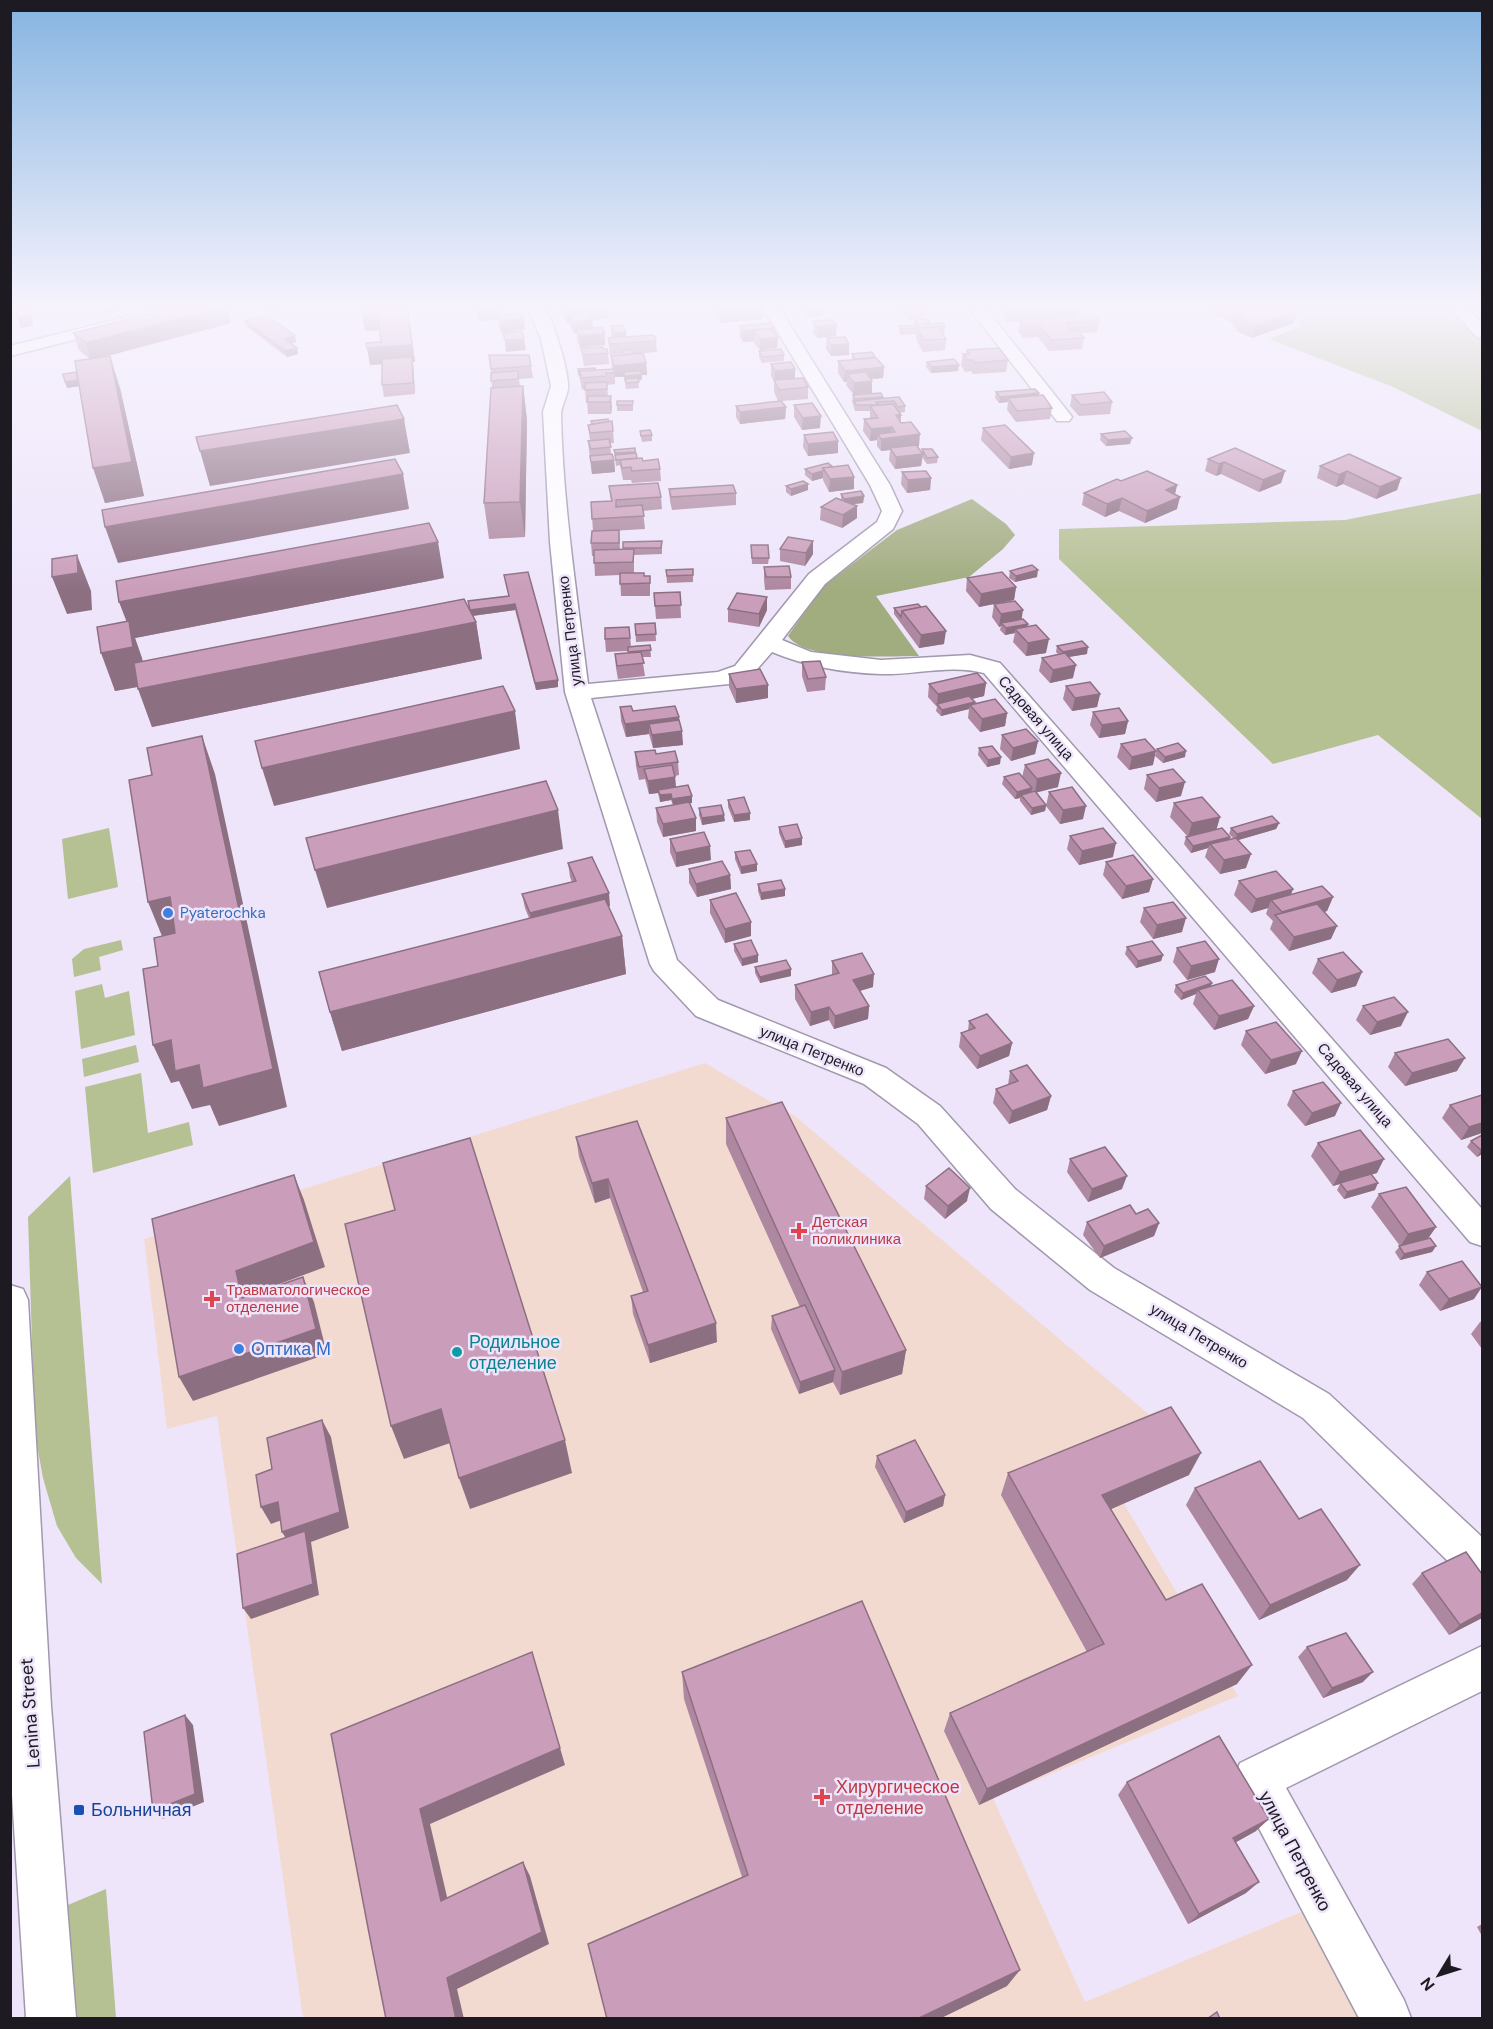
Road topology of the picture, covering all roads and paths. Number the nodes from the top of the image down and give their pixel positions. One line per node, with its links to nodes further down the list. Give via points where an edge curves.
1 (555, 401): 6 (street, улица Петренко, via 552,412 560,542)
2 (828, 401): 5 (street, via 880,485 892,512 886,525 817,579)
3 (1050, 401): 4 (street)
4 (1063, 417)
5 (768, 642): 6 (street, via 743,671 721,679); 7 (street, Садовая улица, via 807,658 881,667 970,662 992,668)
6 (577, 692): 9 (street, улица Петренко, via 663,964 707,1008 875,1076 929,1115 1003,1199 1102,1279 1316,1406)
7 (1482, 1232)
8 (10, 1300): 10 (street, Lenina Street)
9 (1482, 1565)
10 (19, 1659): 12 (street, Lenina Street)
11 (1482, 1668): 13 (street, улица Петренко, via 1256,1779)
12 (51, 2019)
13 (1386, 2019)

